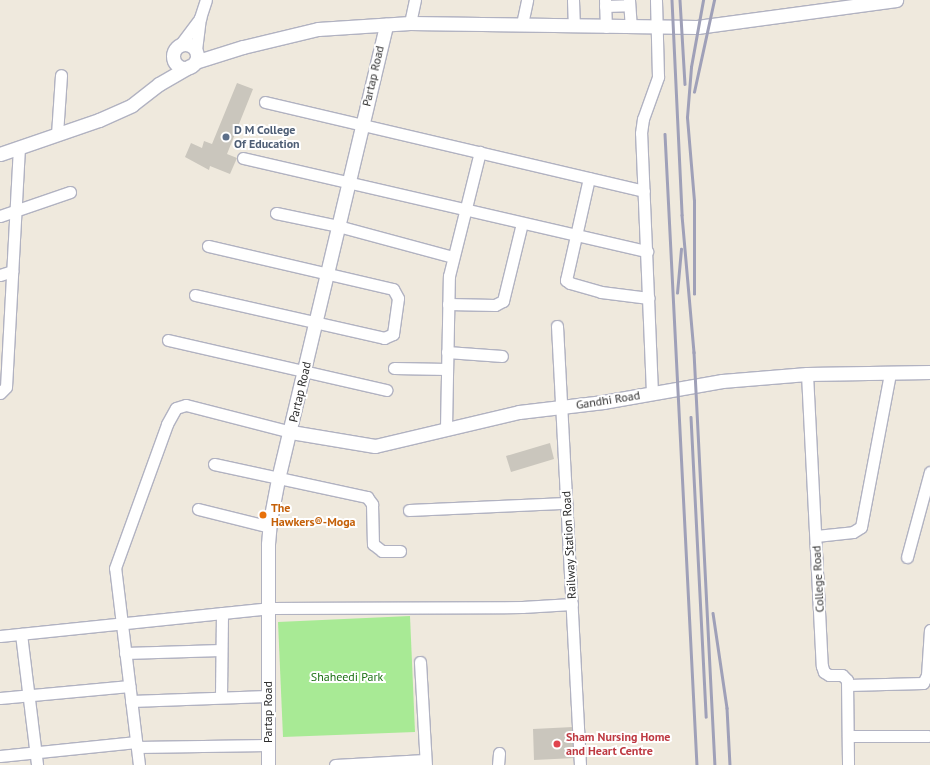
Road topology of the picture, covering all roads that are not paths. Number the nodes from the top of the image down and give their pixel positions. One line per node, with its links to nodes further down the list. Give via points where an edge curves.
1 (206, 0): 9 (street)
2 (415, 0): 10 (street)
3 (527, 0): 11 (street)
4 (573, 0): 13 (street)
5 (656, 0): 16 (street)
6 (896, 0): 16 (street, via 697,27)
7 (629, 2): 8 (street); 15 (street)
8 (605, 3): 14 (street)
9 (200, 18): 17 (street); 18 (street)
10 (410, 23): 11 (street); 12 (street)
11 (522, 24): 13 (street)
12 (386, 25): 18 (street, via 318,29); 22 (street, Partap Road)
13 (574, 26): 14 (street)
14 (606, 27): 15 (street)
15 (631, 27): 16 (street)
16 (657, 28): 30 (street, via 658,77 643,119 641,133)
17 (177, 50): 18 (street, via 192,46); 18 (street, via 179,65); 20 (street)
18 (194, 60): 20 (street)
19 (61, 76): 23 (street)
20 (159, 84): 23 (street, via 132,104 99,120)
21 (265, 102): 22 (street)
22 (362, 126): 25 (street); 29 (street, Partap Road)
23 (57, 134): 24 (street)
24 (20, 146): 26 (street); 33 (street)
25 (480, 152): 28 (street); 32 (street)
26 (0, 154)
27 (243, 158): 29 (street)
28 (590, 178): 30 (street); 38 (street)
29 (347, 182): 32 (street); 37 (street, Partap Road)
30 (644, 191): 40 (street)
31 (70, 192): 33 (street)
32 (466, 210): 36 (street); 41 (street)
33 (15, 211): 35 (street); 42 (street)
34 (276, 213): 37 (street)
35 (0, 216)
36 (522, 223): 38 (street); 47 (street, via 503,301 495,305)
37 (338, 226): 41 (street); 43 (street, Partap Road)
38 (576, 236): 40 (street); 46 (street, via 566,277 568,282 601,292)
39 (208, 246): 43 (street)
40 (647, 251): 46 (street)
41 (453, 257): 47 (street)
42 (12, 271): 44 (street); 60 (street, via 6,387)
43 (327, 274): 48 (street, Partap Road); 48 (street, via 394,289 398,298 394,331 387,338)
44 (0, 275)
45 (195, 295): 48 (street)
46 (649, 298): 61 (street)
47 (448, 304): 51 (street)
48 (316, 323): 55 (street, Partap Road)
49 (557, 326): 62 (street, Railway Station Road)
50 (168, 340): 55 (street)
51 (447, 352): 52 (street); 54 (street)
52 (502, 356)
53 (394, 368): 54 (street)
54 (447, 369): 63 (street)
55 (305, 371): 59 (street); 64 (street, Partap Road)
56 (930, 372): 58 (street, Gandhi Road)
57 (807, 374): 58 (street, Gandhi Road); 61 (street, Gandhi Road, via 722,380); 72 (street, College Road)
58 (890, 374): 72 (street, via 861,527 853,532)
59 (386, 390)
60 (0, 393)
61 (652, 393): 62 (street, Gandhi Road)
62 (562, 408): 63 (street, Gandhi Road, via 519,412); 68 (street, Railway Station Road)
63 (446, 428): 64 (street, Gandhi Road, via 399,442 375,446)
64 (291, 432): 67 (street, Partap Road); 78 (street, via 191,406 176,408 167,424 118,556 115,568)
65 (214, 464): 67 (street)
66 (930, 472): 74 (street)
67 (278, 479): 71 (street, Partap Road); 73 (street, via 367,497 372,504 373,544 382,550)
68 (566, 503): 70 (street); 75 (street, Railway Station Road)
69 (198, 509): 71 (street)
70 (409, 510)
71 (270, 527): 76 (street, Partap Road)
72 (816, 536): 85 (street, College Road, via 822,666 824,672 829,675 846,676)
73 (400, 551)
74 (907, 557)
75 (572, 604): 76 (street, via 522,607); 106 (street, Railway Station Road)
76 (269, 608): 77 (street); 89 (street, Partap Road)
77 (222, 613): 78 (street); 82 (street)
78 (122, 623): 80 (street); 83 (street)
79 (930, 630): 85 (street, via 927,675 923,683)
80 (21, 634): 81 (street); 87 (street)
81 (0, 636)
82 (221, 650): 83 (street); 88 (street)
83 (125, 653): 86 (street)
84 (420, 662): 99 (street)
85 (848, 685): 92 (street)
86 (129, 686): 87 (street); 91 (street)
87 (29, 696): 90 (street); 96 (street)
88 (221, 696): 89 (street); 91 (street)
89 (267, 696): 95 (street, Partap Road)
90 (0, 698)
91 (131, 701): 94 (street)
92 (848, 736): 93 (street); 107 (street)
93 (928, 736)
94 (137, 745): 95 (street); 96 (street); 102 (street)
95 (268, 745): 103 (street, Partap Road)
96 (36, 752): 98 (street); 101 (street)
97 (499, 753): 105 (street)
98 (0, 756)
99 (426, 762): 100 (street)
100 (356, 764): 104 (street)
101 (37, 765)
102 (139, 765)
103 (268, 765)
104 (335, 765)
105 (498, 765)
106 (580, 765)
107 (848, 765)

